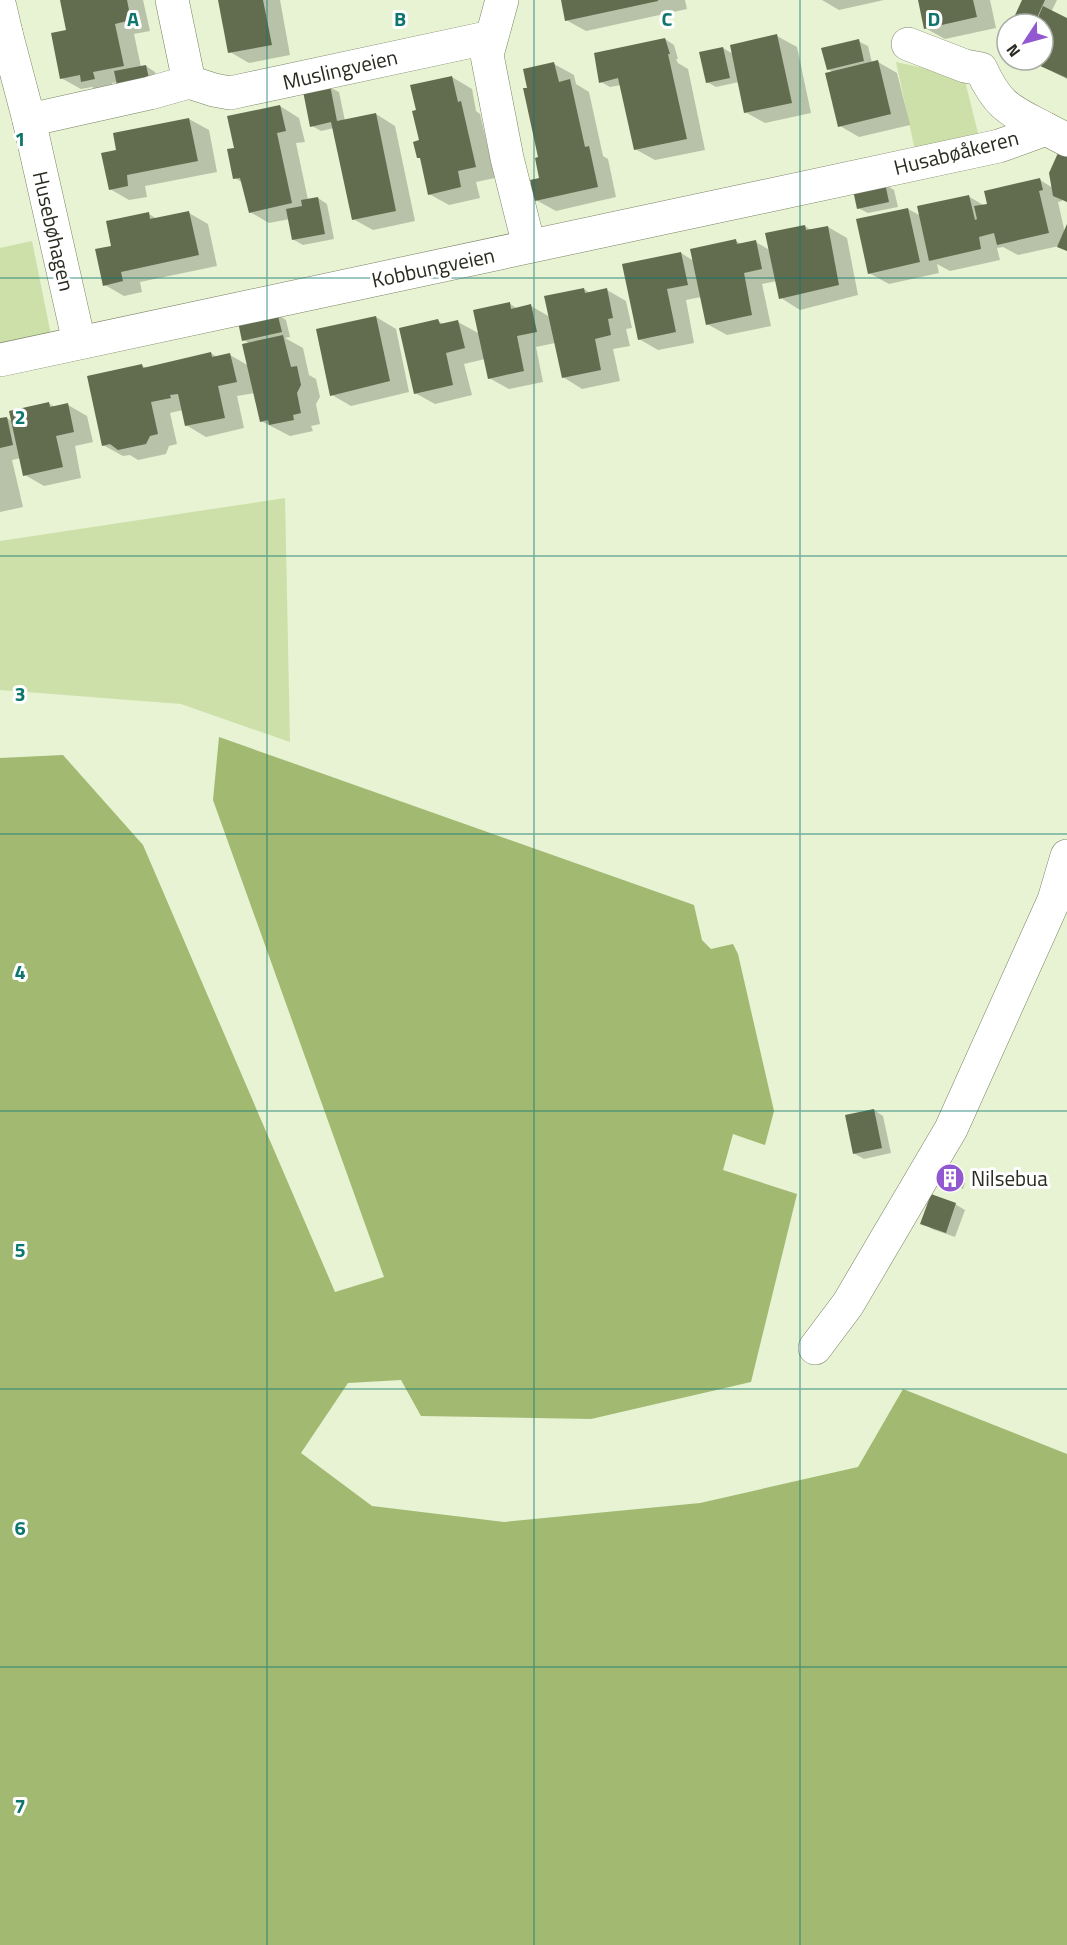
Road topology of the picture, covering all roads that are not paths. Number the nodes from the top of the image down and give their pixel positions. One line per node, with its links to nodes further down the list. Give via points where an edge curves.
1 (172, 0): 6 (street)
2 (502, 0): 4 (street)
3 (2, 25): 7 (street, Husebøhagen)
4 (492, 37): 6 (street, Muslingveien, via 230,93); 10 (street, via 487,55 490,78)
5 (908, 44): 8 (street, Husabøåkeren, via 981,69 1002,104)
6 (189, 82): 7 (street)
7 (29, 120): 11 (street, Husebøhagen)
8 (1056, 135): 9 (street, Husabøåkeren)
9 (866, 174): 10 (street, Kobbungveien)
10 (529, 246): 11 (street, Kobbungveien)
11 (79, 342): 12 (street, Kobbungveien)
12 (0, 360)
13 (1067, 856): 14 (street)
14 (1061, 904): 15 (street, via 951,1129 849,1304)
15 (815, 1348)

